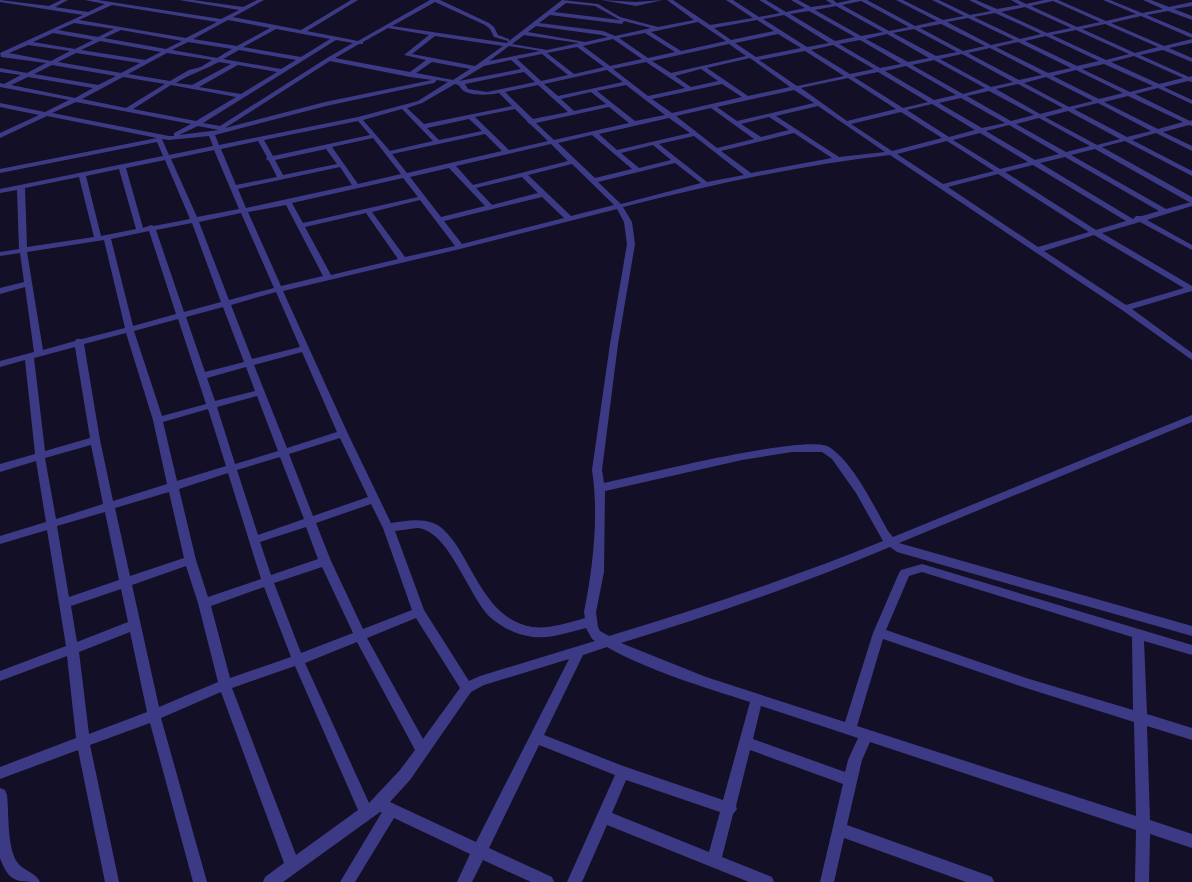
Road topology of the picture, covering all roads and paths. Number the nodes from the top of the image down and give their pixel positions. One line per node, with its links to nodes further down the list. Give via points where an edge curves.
1 (0, 0): 31 (street)
2 (65, 0): 31 (street)
3 (88, 0): 27 (street)
4 (118, 0): 27 (street)
5 (182, 0): 34 (street)
6 (250, 0): 25 (street)
7 (355, 0): 63 (street)
8 (435, 0): 53 (street); 81 (street, via 487,24 496,36)
9 (565, 0): 29 (street); 36 (street)
10 (604, 0): 11 (street, via 636,4)
11 (660, 0)
12 (670, 0): 47 (street)
13 (729, 0): 42 (street)
14 (762, 0): 37 (street)
15 (794, 0): 32 (street)
16 (829, 0): 28 (street)
17 (861, 0): 28 (street); 57 (street)
18 (899, 0): 48 (street)
19 (936, 0): 40 (street)
20 (972, 0): 35 (street)
21 (1014, 0): 30 (street)
22 (1053, 0): 30 (street); 49 (street)
23 (1106, 0): 39 (street)
24 (1146, 0): 33 (street)
25 (259, 1): 34 (street)
26 (1191, 2): 33 (street)
27 (111, 4): 38 (street); 45 (street)
28 (836, 4): 32 (street); 67 (street)
29 (596, 5): 41 (street); 50 (street)
30 (1026, 5): 35 (street); 59 (street)
31 (49, 8): 38 (street)
32 (809, 9): 37 (street); 73 (street)
33 (1169, 9): 39 (street); 43 (street)
34 (243, 10): 45 (street)
35 (995, 11): 40 (street); 68 (street)
36 (548, 13): 41 (street); 51 (street)
37 (782, 13): 42 (street); 83 (street)
38 (88, 14): 44 (street)
39 (1142, 15): 49 (street); 69 (street)
40 (968, 16): 48 (street); 78 (street)
41 (582, 18): 46 (street)
42 (758, 18): 54 (street); 64 (street)
43 (1192, 18)
44 (74, 20): 55 (street); 61 (street)
45 (225, 20): 52 (street); 75 (street)
46 (597, 20): 50 (street); 60 (street)
47 (700, 20): 54 (street); 58 (street)
48 (942, 22): 57 (street); 85 (street)
49 (1105, 22): 59 (street); 87 (street)
50 (635, 23): 58 (street)
51 (535, 24): 56 (street); 66 (street)
52 (275, 27): 63 (street); 86 (street)
53 (389, 27): 65 (street); 80 (street)
54 (710, 27): 77 (street)
55 (121, 28): 74 (street); 75 (street)
56 (570, 28): 60 (street); 71 (street)
57 (914, 28): 67 (street); 93 (street)
58 (658, 29): 62 (street)
59 (1077, 29): 68 (street); 94 (street)
60 (579, 30): 72 (street)
61 (52, 31): 74 (street); 79 (street)
62 (646, 31): 72 (street); 92 (street)
63 (302, 32): 70 (street)
64 (778, 32): 77 (street); 88 (street)
65 (435, 33): 81 (street); 102 (street, via 406,54)
66 (524, 33): 71 (street); 81 (street)
67 (888, 33): 73 (street); 100 (street)
68 (1048, 35): 78 (street); 105 (street)
69 (1192, 36)
70 (335, 38): 80 (street); 96 (street)
71 (557, 38): 82 (street)
72 (615, 38): 82 (street); 97 (street)
73 (862, 38): 83 (street); 110 (street)
74 (99, 39): 89 (street); 90 (street)
75 (187, 40): 86 (street); 90 (street)
76 (1192, 40): 87 (street)
77 (731, 41): 92 (street); 98 (street)
78 (1020, 41): 85 (street); 114 (street)
79 (27, 42): 89 (street); 95 (street)
80 (361, 43): 104 (street)
81 (511, 43): 91 (street); 109 (street)
82 (588, 43): 84 (street)
83 (833, 43): 88 (street); 118 (street)
84 (578, 45): 91 (street); 111 (street)
85 (990, 47): 93 (street); 121 (street)
86 (238, 48): 96 (street); 101 (street)
87 (1163, 48): 94 (street); 103 (street)
88 (805, 49): 98 (street); 126 (street)
89 (75, 51): 106 (street); 107 (street)
90 (166, 52): 101 (street); 107 (street)
91 (547, 52): 99 (street); 120 (street)
92 (679, 52): 97 (street)
93 (962, 53): 100 (street); 129 (street)
94 (1134, 54): 105 (street); 127 (street)
95 (1, 55): 106 (street)
96 (302, 58): 104 (street); 117 (street)
97 (648, 58): 111 (street); 125 (street)
98 (753, 58): 112 (street); 141 (street)
99 (513, 59): 109 (street); 116 (street)
100 (936, 59): 110 (street); 142 (street)
101 (216, 60): 108 (street); 132 (street, via 203,68 191,70)
102 (430, 60): 113 (street); 124 (street)
103 (1192, 60)
104 (326, 61): 123 (street); 124 (street)
105 (1104, 61): 114 (street); 138 (street)
106 (51, 62): 119 (street); 122 (street)
107 (145, 62): 122 (street)
108 (237, 64): 117 (street); 137 (street)
109 (481, 65): 113 (street)
110 (907, 65): 118 (street); 145 (street)
111 (608, 67): 120 (street); 135 (street)
112 (701, 67): 125 (street); 131 (street)
113 (474, 68): 130 (street)
114 (1074, 68): 121 (street); 146 (street)
115 (0, 70): 119 (street)
116 (525, 70): 133 (street); 134 (street)
117 (281, 71): 123 (street); 147 (street)
118 (878, 71): 126 (street); 152 (street)
119 (27, 74): 136 (street); 139 (street)
120 (572, 74): 134 (street)
121 (1044, 74): 129 (street); 153 (street)
122 (122, 75): 132 (street); 139 (street)
123 (304, 75): 181 (street)
124 (410, 75): 128 (street)
125 (669, 75): 140 (street)
126 (850, 78): 141 (street); 161 (street)
127 (1191, 79): 138 (street)
128 (440, 80): 130 (street); 181 (street)
129 (1014, 81): 142 (street); 162 (street)
130 (452, 82): 133 (street); 160 (street)
131 (721, 82): 140 (street); 150 (street)
132 (174, 83): 137 (street); 163 (street)
133 (461, 83): 144 (street, via 470,92)
134 (539, 83): 144 (street); 148 (street)
135 (626, 83): 143 (street); 149 (street)
136 (2, 86): 151 (street)
137 (195, 86): 147 (street)
138 (1158, 86): 146 (street); 154 (street)
139 (98, 87): 151 (street)
140 (689, 88): 149 (street)
141 (798, 88): 150 (street); 155 (street)
142 (988, 88): 145 (street); 169 (street)
143 (592, 90): 148 (street); 157 (street)
144 (501, 92): 159 (street)
145 (960, 94): 152 (street); 175 (street)
146 (1130, 94): 153 (street); 176 (street)
147 (242, 96): 173 (street)
148 (556, 98): 164 (street)
149 (646, 98): 168 (street)
150 (747, 98): 158 (street)
151 (76, 99): 163 (street); 165 (street)
152 (929, 101): 161 (street); 183 (street)
153 (1098, 102): 162 (street); 184 (street)
154 (1192, 102)
155 (818, 104): 166 (street); 172 (street)
156 (0, 105): 165 (street)
157 (610, 105): 164 (street); 177 (street)
158 (712, 106): 168 (street); 174 (street)
159 (515, 107): 167 (street); 171 (street)
160 (404, 108): 170 (street); 179 (street)
161 (902, 109): 172 (street); 192 (street)
162 (1068, 109): 169 (street); 195 (street)
163 (127, 110): 173 (street)
164 (573, 113): 171 (street)
165 (43, 114): 180 (street); 190 (street)
166 (770, 115): 174 (street); 182 (street)
167 (470, 116): 179 (street); 185 (street)
168 (670, 116): 177 (street); 187 (street)
169 (1040, 116): 175 (street); 201 (street)
170 (358, 119): 189 (street); 191 (street)
171 (530, 122): 196 (street)
172 (846, 122): 206 (street)
173 (198, 123): 181 (street); 190 (street)
174 (736, 123): 194 (street)
175 (1009, 123): 183 (street); 208 (street)
176 (1191, 123): 184 (street)
177 (634, 124): 186 (street)
178 (0, 126): 180 (street)
179 (421, 127): 197 (street)
180 (14, 128): 188 (street)
181 (216, 131): 190 (street); 199 (street)
182 (794, 131): 194 (street); 211 (street)
183 (978, 131): 192 (street); 214 (street)
184 (1157, 131): 195 (street); 202 (street)
185 (487, 132): 197 (street); 204 (street)
186 (594, 133): 196 (street); 205 (street)
187 (694, 134): 198 (street); 203 (street)
188 (0, 136)
189 (375, 136): 200 (street); 207 (street)
190 (168, 138): 193 (street)
191 (260, 138): 199 (street); 210 (street)
192 (948, 138): 206 (street); 220 (street)
193 (159, 139): 209 (street); 219 (street)
194 (760, 139): 203 (street)
195 (1127, 140): 201 (street); 223 (street)
196 (551, 141): 204 (street); 213 (street)
197 (437, 142): 207 (street)
198 (654, 143): 205 (street); 212 (street)
199 (216, 146): 209 (street); 233 (street)
200 (328, 146): 210 (street); 215 (street)
201 (1096, 147): 208 (street); 238 (street)
202 (1192, 149)
203 (716, 150): 225 (street)
204 (507, 152): 216 (street)
205 (616, 152): 218 (street)
206 (891, 153): 211 (street); 232 (street)
207 (388, 154): 224 (street)
208 (1065, 155): 214 (street); 244 (street)
209 (167, 157): 217 (street); 247 (street)
210 (269, 159): 226 (street)
211 (838, 159): 225 (street)
212 (676, 161): 218 (street); 228 (street)
213 (572, 162): 222 (street); 227 (street)
214 (1033, 164): 220 (street); 250 (street)
215 (340, 165): 226 (street); 229 (street)
216 (451, 165): 224 (street); 231 (street)
217 (122, 166): 221 (street); 252 (street)
218 (637, 170): 227 (street)
219 (0, 171)
220 (999, 172): 232 (street); 253 (street)
221 (82, 174): 230 (street); 254 (street)
222 (523, 174): 231 (street); 235 (street)
223 (1192, 174)
224 (404, 175): 229 (street); 236 (street)
225 (749, 175): 228 (street)
226 (281, 178): 233 (street)
227 (593, 181): 239 (street)
228 (706, 184): 239 (street)
229 (357, 186): 237 (street)
230 (21, 187): 234 (street); 257 (street)
231 (472, 187): 240 (street)
232 (941, 187): 258 (street)
233 (234, 188): 242 (street)
234 (0, 191)
235 (544, 194): 240 (street); 248 (street)
236 (421, 198): 243 (street); 249 (street)
237 (288, 202): 242 (street); 251 (street)
238 (1192, 202): 241 (street)
239 (619, 206): 248 (street); 289 (street, via 628,222 631,244 597,470)
240 (490, 207): 249 (street)
241 (1178, 207): 244 (street); 245 (street)
242 (243, 210): 247 (street); 264 (street)
243 (368, 211): 251 (street); 260 (street)
244 (1164, 211): 246 (street)
245 (1192, 214)
246 (1139, 218): 250 (street); 256 (street)
247 (194, 219): 252 (street); 266 (street)
248 (569, 219): 255 (street)
249 (439, 220): 255 (street)
250 (1130, 220): 253 (street)
251 (301, 226): 261 (street)
252 (146, 228): 254 (street); 268 (street)
253 (1094, 232): 258 (street); 263 (street)
254 (102, 238): 257 (street); 269 (street)
255 (460, 247): 260 (street)
256 (1192, 248)
257 (22, 250): 259 (street); 262 (street)
258 (1037, 250): 267 (street)
259 (0, 254)
260 (403, 260): 261 (street)
261 (328, 277): 264 (street)
262 (27, 284): 265 (street); 273 (street)
263 (1191, 288): 267 (street)
264 (279, 289): 266 (street); 271 (street)
265 (0, 291)
266 (225, 303): 268 (street); 276 (street)
267 (1125, 308): 272 (street)
268 (180, 315): 269 (street); 277 (street)
269 (129, 328): 270 (street); 281 (street)
270 (79, 341): 273 (street); 283 (street)
271 (305, 348): 276 (street); 282 (street)
272 (1188, 348): 274 (street)
273 (34, 354): 275 (street); 285 (street)
274 (1192, 357)
275 (0, 364)
276 (248, 364): 277 (street); 278 (street)
277 (202, 376): 279 (street)
278 (260, 392): 279 (street); 284 (street)
279 (212, 406): 281 (street); 287 (street)
280 (1192, 418): 297 (street)
281 (158, 420): 288 (street)
282 (343, 434): 284 (street); 290 (street)
283 (95, 440): 285 (street); 291 (street)
284 (284, 452): 287 (street); 292 (street)
285 (40, 456): 286 (street); 293 (street)
286 (0, 468)
287 (230, 468): 288 (street); 296 (street)
288 (173, 486): 291 (street); 298 (street)
289 (600, 488): 297 (street, via 742,456 824,448 836,457 860,491); 305 (street, via 598,572)
290 (374, 499): 292 (street); 294 (street)
291 (110, 505): 293 (street); 301 (street)
292 (311, 520): 296 (street); 299 (street)
293 (51, 524): 295 (street); 303 (street)
294 (388, 528): 304 (street); 305 (street, via 415,524 434,528 450,545 484,601 510,626 547,632)
295 (0, 540)
296 (255, 540): 300 (street)
297 (890, 542): 307 (street, via 905,552); 311 (street, via 783,585)
298 (190, 560): 301 (street); 302 (street)
299 (325, 561): 300 (street); 310 (street)
300 (267, 581): 302 (street); 315 (street)
301 (127, 582): 303 (street); 306 (street)
302 (204, 603): 317 (street)
303 (64, 604): 312 (street)
304 (419, 612): 310 (street); 318 (street)
305 (590, 622): 311 (street, via 596,635)
306 (135, 625): 312 (street); 320 (street)
307 (1192, 631)
308 (879, 633): 309 (street, via 904,573 922,568); 321 (street); 322 (street)
309 (1138, 634): 313 (street); 321 (street)
310 (360, 636): 315 (street); 328 (street)
311 (606, 642): 314 (street); 319 (street, via 704,682)
312 (72, 648): 316 (street); 326 (street)
313 (1192, 650)
314 (579, 651): 318 (street, via 480,681); 325 (street)
315 (298, 660): 317 (street); 335 (street)
316 (0, 676)
317 (225, 685): 320 (street); 343 (street)
318 (467, 688): 328 (street)
319 (757, 699): 322 (street); 327 (street)
320 (154, 715): 326 (street); 346 (street)
321 (1139, 718): 324 (street); 337 (street)
322 (849, 730): 323 (street)
323 (867, 734): 331 (street); 337 (street)
324 (1192, 734)
325 (536, 738): 329 (street); 340 (street)
326 (83, 741): 330 (street); 345 (street)
327 (746, 742): 331 (street); 334 (street)
328 (422, 751): 333 (street)
329 (623, 772): 334 (street); 336 (street)
330 (0, 773)
331 (851, 781): 338 (street)
332 (0, 795): 341 (street)
333 (385, 808): 335 (street); 340 (street); 348 (street)
334 (730, 809): 342 (street)
335 (367, 814): 343 (street)
336 (604, 818): 342 (street); 351 (street)
337 (1144, 825): 339 (street); 355 (street)
338 (839, 829): 353 (street); 354 (street)
339 (1192, 841)
340 (478, 851): 349 (street); 350 (street)
341 (4, 859): 344 (street, via 19,875)
342 (714, 861): 352 (street)
343 (293, 866): 347 (street)
344 (33, 882)
345 (112, 882)
346 (200, 882)
347 (270, 882)
348 (347, 882)
349 (464, 882)
350 (548, 882)
351 (574, 882)
352 (767, 882)
353 (828, 882)
354 (987, 882)
355 (1142, 882)

